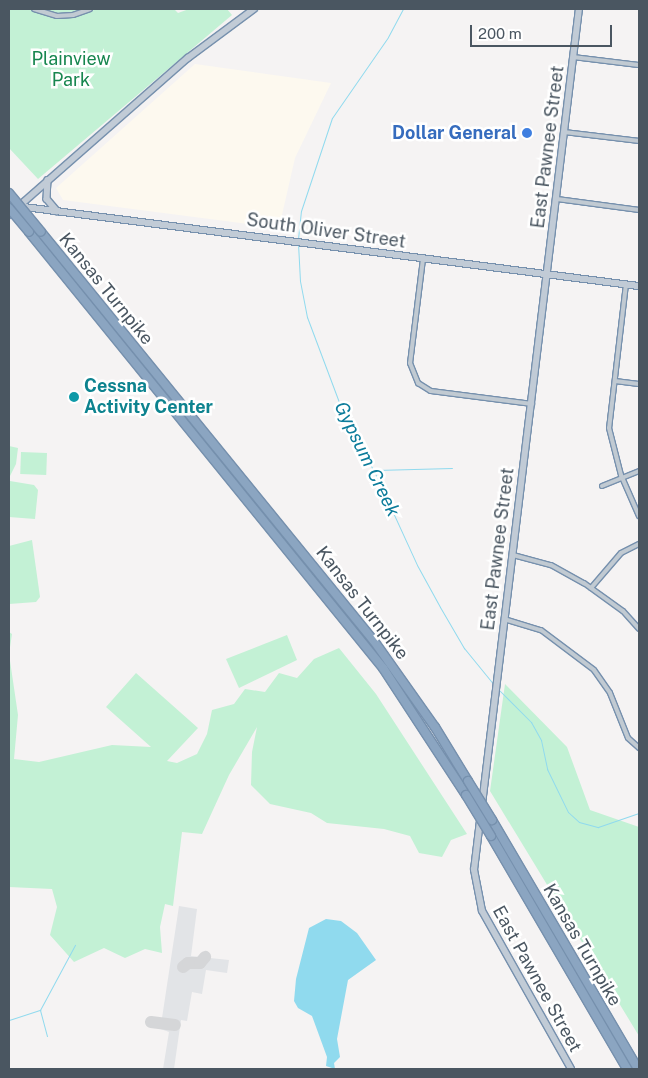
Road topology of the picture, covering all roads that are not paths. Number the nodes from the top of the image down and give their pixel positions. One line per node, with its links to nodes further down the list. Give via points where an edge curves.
1 (34, 9): 2 (street, via 56,16)
2 (90, 9)
3 (254, 9): 9 (main road, via 188,58)
4 (579, 9): 5 (main road, East Pawnee Street)
5 (573, 57): 6 (street); 7 (main road, East Pawnee Street)
6 (639, 65)
7 (564, 132): 8 (street); 11 (main road, East Pawnee Street)
8 (639, 141)
9 (48, 180): 12 (main road); 15 (main road, via 47,199)
10 (9, 193): 36 (highway, Kansas Turnpike, bridge, via 374,640 435,726)
11 (556, 199): 14 (street); 18 (main road, East Pawnee Street)
12 (18, 206): 13 (main road, South Oliver Street); 15 (main road, South Oliver Street); 16 (main road)
13 (9, 207): 35 (highway, Kansas Turnpike, bridge, via 383,668 491,836)
14 (639, 210)
15 (57, 211): 17 (main road, South Oliver Street)
16 (9, 215)
17 (423, 259): 18 (main road, South Oliver Street); 23 (street, via 410,363 414,377 431,391)
18 (548, 275): 19 (main road, South Oliver Street); 23 (main road, East Pawnee Street)
19 (626, 284): 20 (main road, South Oliver Street); 21 (street)
20 (639, 286)
21 (615, 381): 22 (street); 25 (street, via 609,428)
22 (639, 384)
23 (532, 404): 29 (main road, East Pawnee Street)
24 (639, 471): 25 (street)
25 (622, 478): 26 (street); 27 (street)
26 (602, 486)
27 (639, 516)
28 (639, 544): 30 (street, via 621,553 606,567)
29 (513, 555): 30 (street, via 552,565); 31 (main road, East Pawnee Street)
30 (592, 588): 32 (street)
31 (504, 619): 33 (street, via 541,630 594,670 610,694 628,738); 34 (main road, East Pawnee Street, via 476,848 476,893 486,920)
32 (638, 625)
33 (639, 748)
34 (571, 1069)
35 (627, 1069)
36 (638, 1069)

